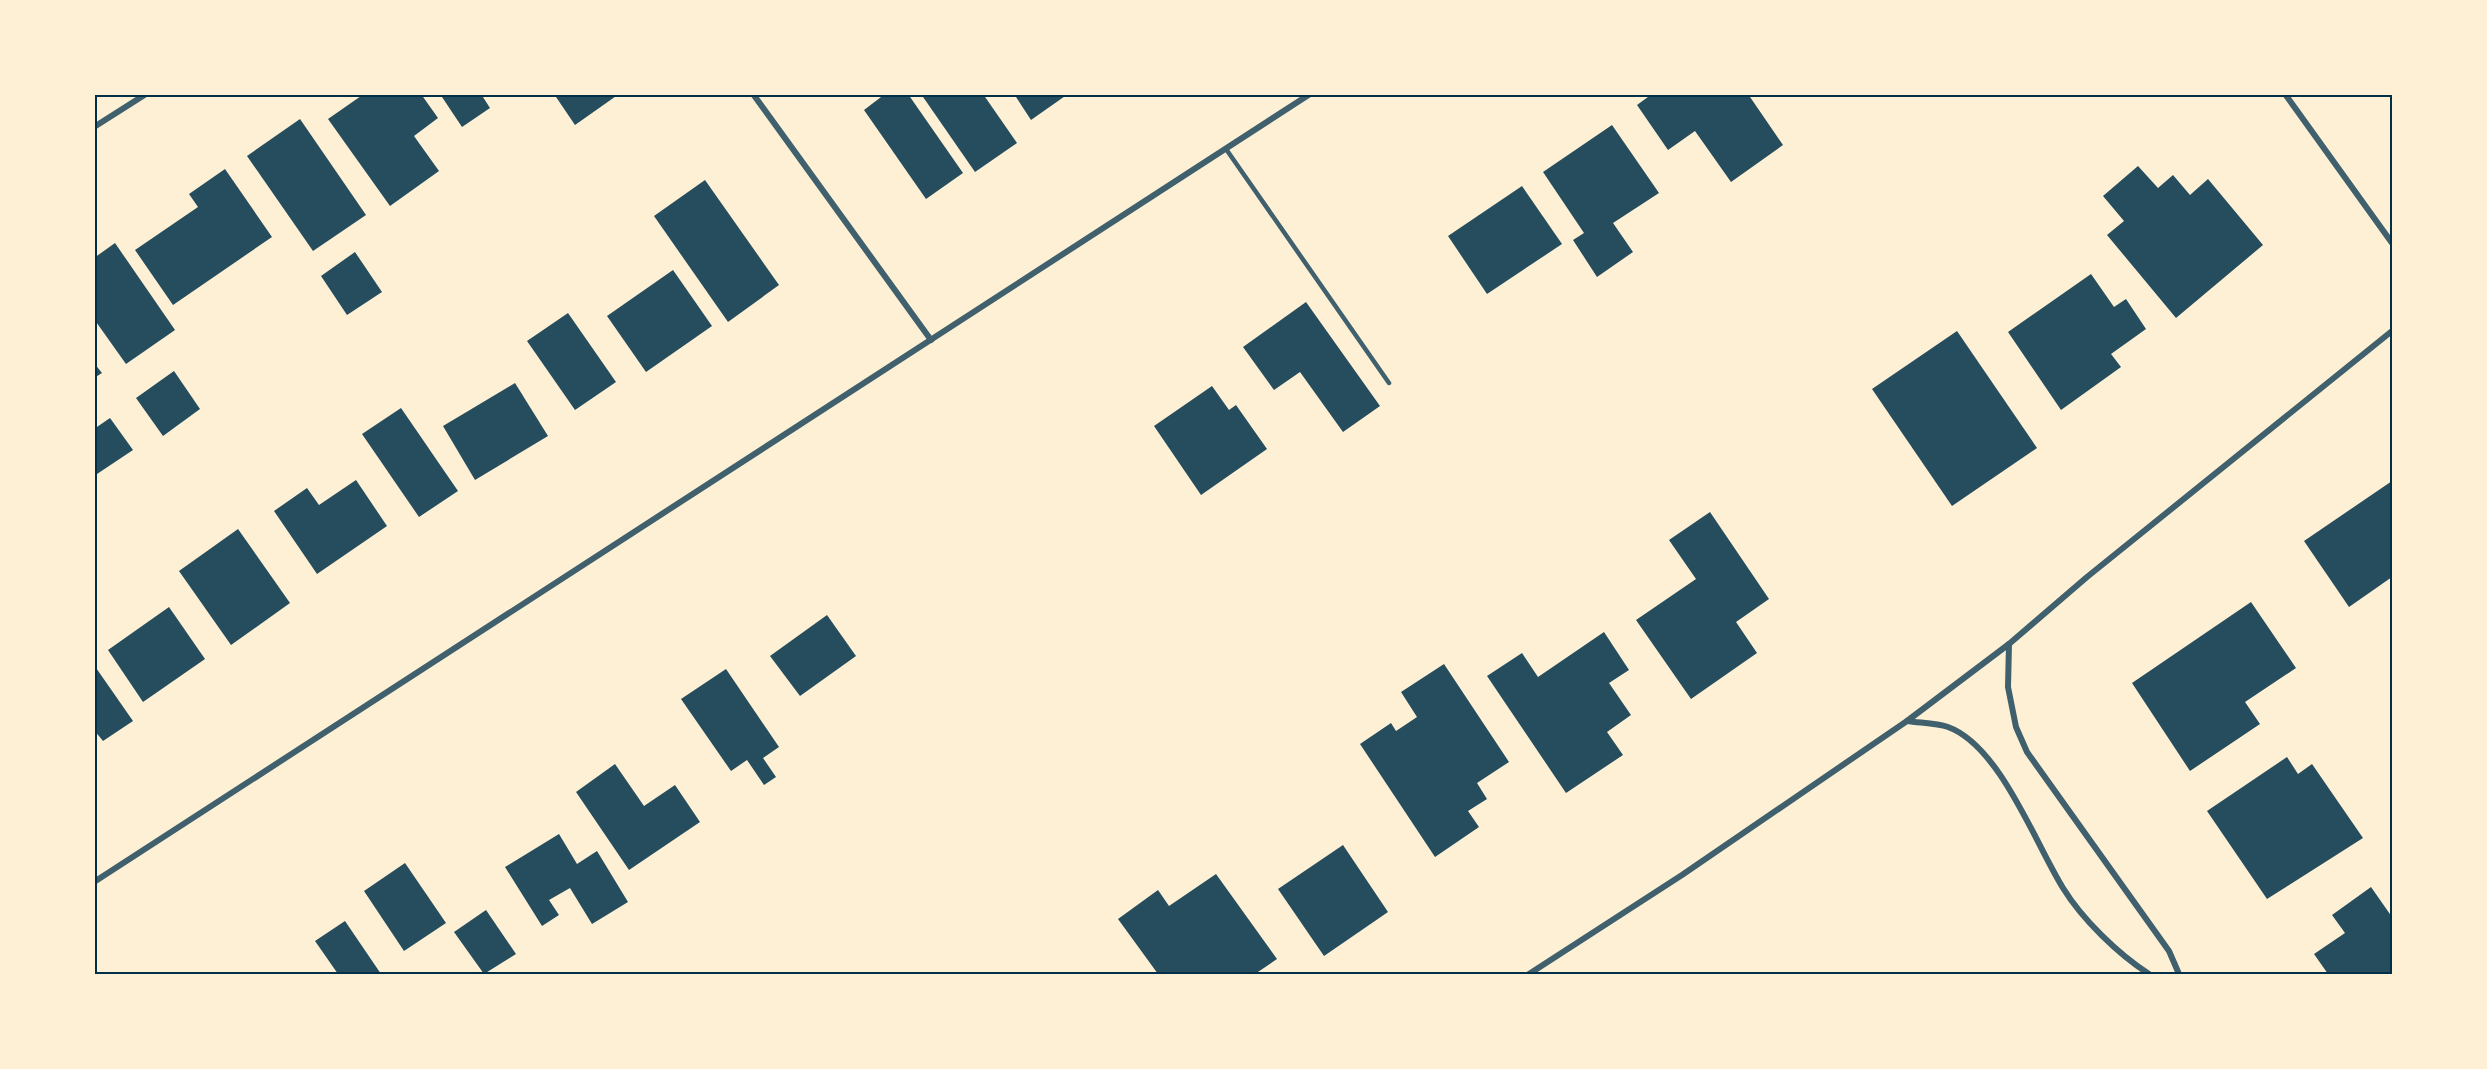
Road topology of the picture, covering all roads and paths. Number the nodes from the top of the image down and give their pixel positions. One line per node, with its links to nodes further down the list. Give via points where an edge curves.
1 (146, 94): 5 (street)
2 (753, 94): 9 (street)
3 (1310, 94): 6 (street)
4 (2285, 94): 7 (street)
5 (94, 127)
6 (1226, 149): 9 (street); 10 (lane)
7 (2392, 243)
8 (2392, 331): 11 (street)
9 (931, 340): 13 (street)
10 (1389, 383)
11 (2009, 644): 12 (street); 16 (street, via 2008,687 2026,752 2169,951)
12 (1907, 721): 14 (street); 15 (street, via 1948,727 1970,741 2001,776 2062,888 2083,916)
13 (94, 882)
14 (1529, 975)
15 (2149, 975)
16 (2179, 975)

